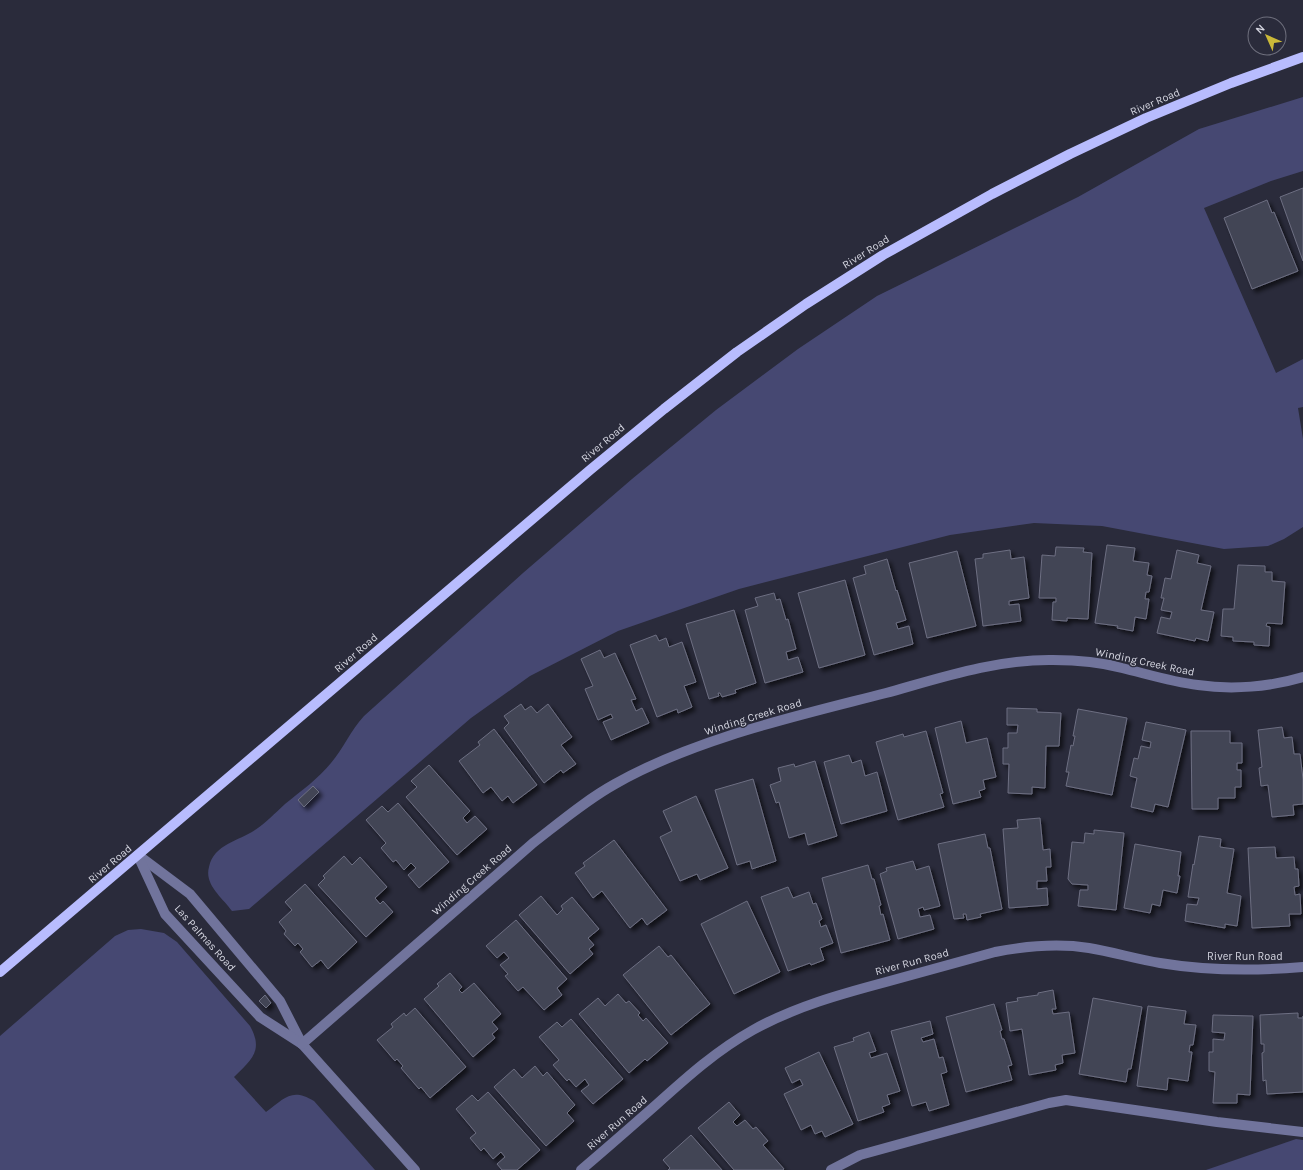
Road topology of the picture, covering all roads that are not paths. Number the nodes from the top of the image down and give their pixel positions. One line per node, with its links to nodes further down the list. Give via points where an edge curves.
1 (1303, 57): 3 (main road, River Road, via 1146,118 1070,154 883,255 806,304 737,352 652,419)
2 (1303, 677): 6 (street, Winding Creek Road, via 1277,683 1222,687 1196,685 1085,661 1020,661 954,674 774,722 700,746 616,784 568,816 533,843)
3 (138, 855): 5 (main road, River Road); 6 (street, Las Palmas Road, via 190,894 280,1001); 6 (street, Las Palmas Road, via 165,914 260,1017)
4 (1303, 967): 9 (street, River Run Road, via 1246,970 1195,968 1088,948 1042,946 995,952 851,991 777,1018 732,1043 684,1080)
5 (0, 972)
6 (302, 1044): 8 (street, Las Palmas Road)
7 (1303, 1132): 10 (street, via 1066,1100 860,1156)
8 (415, 1170)
9 (582, 1170)
10 (831, 1170)

